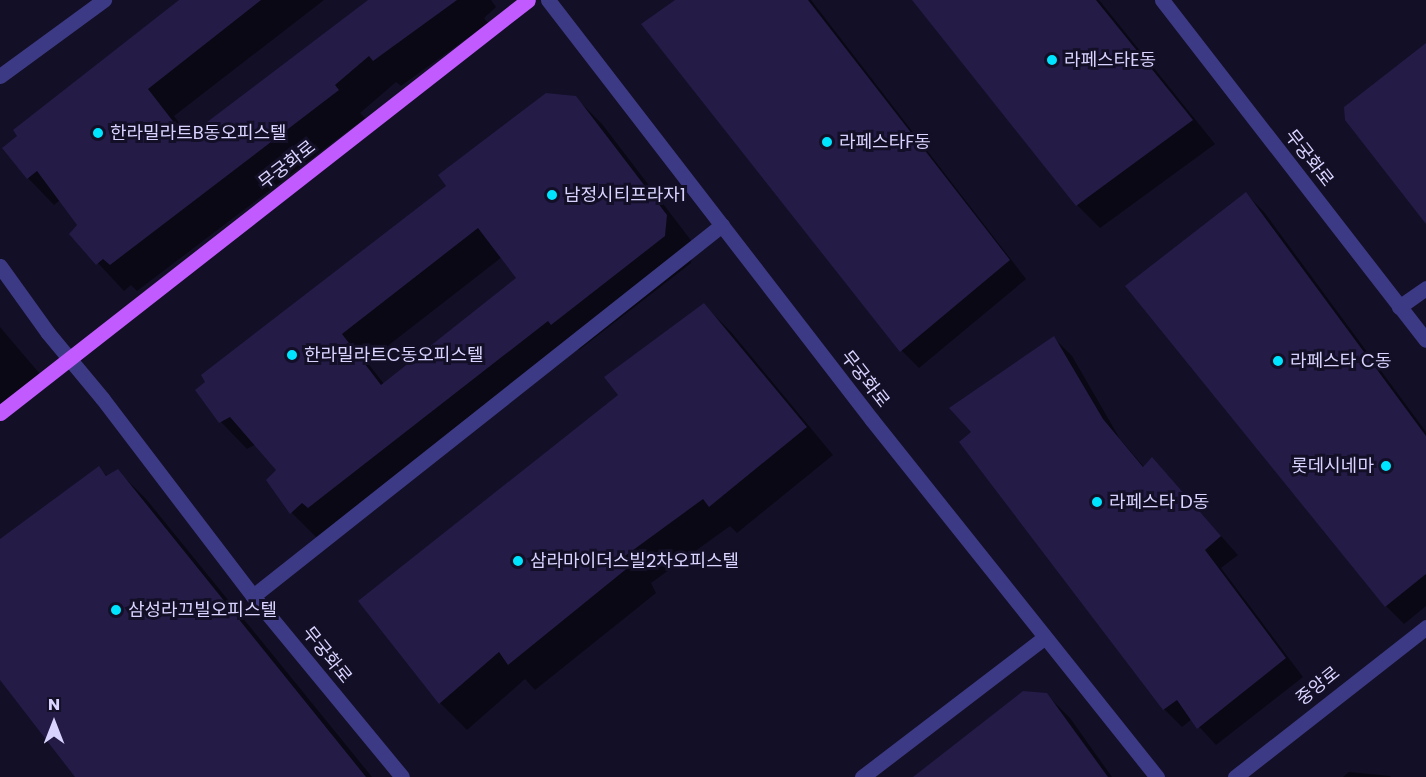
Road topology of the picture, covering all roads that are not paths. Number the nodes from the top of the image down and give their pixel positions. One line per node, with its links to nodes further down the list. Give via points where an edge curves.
1 (104, 0): 5 (street)
2 (528, 0): 11 (main road, 무궁화로)
3 (548, 0): 6 (street, 무궁화로)
4 (1162, 0): 9 (street, 무궁화로)
5 (0, 76)
6 (722, 225): 13 (street); 15 (street, 무궁화로)
7 (0, 266): 11 (street, 무궁화로)
8 (1426, 288): 9 (street)
9 (1399, 307): 10 (street, 무궁화로)
10 (1426, 340)
11 (68, 359): 12 (main road, 무궁화로); 13 (street, 무궁화로)
12 (0, 413)
13 (253, 596): 16 (street, 무궁화로)
14 (1426, 627): 19 (street, 중앙로)
15 (1045, 637): 17 (street); 18 (street, 무궁화로)
16 (402, 777)
17 (862, 777)
18 (1157, 777)
19 (1235, 777)

